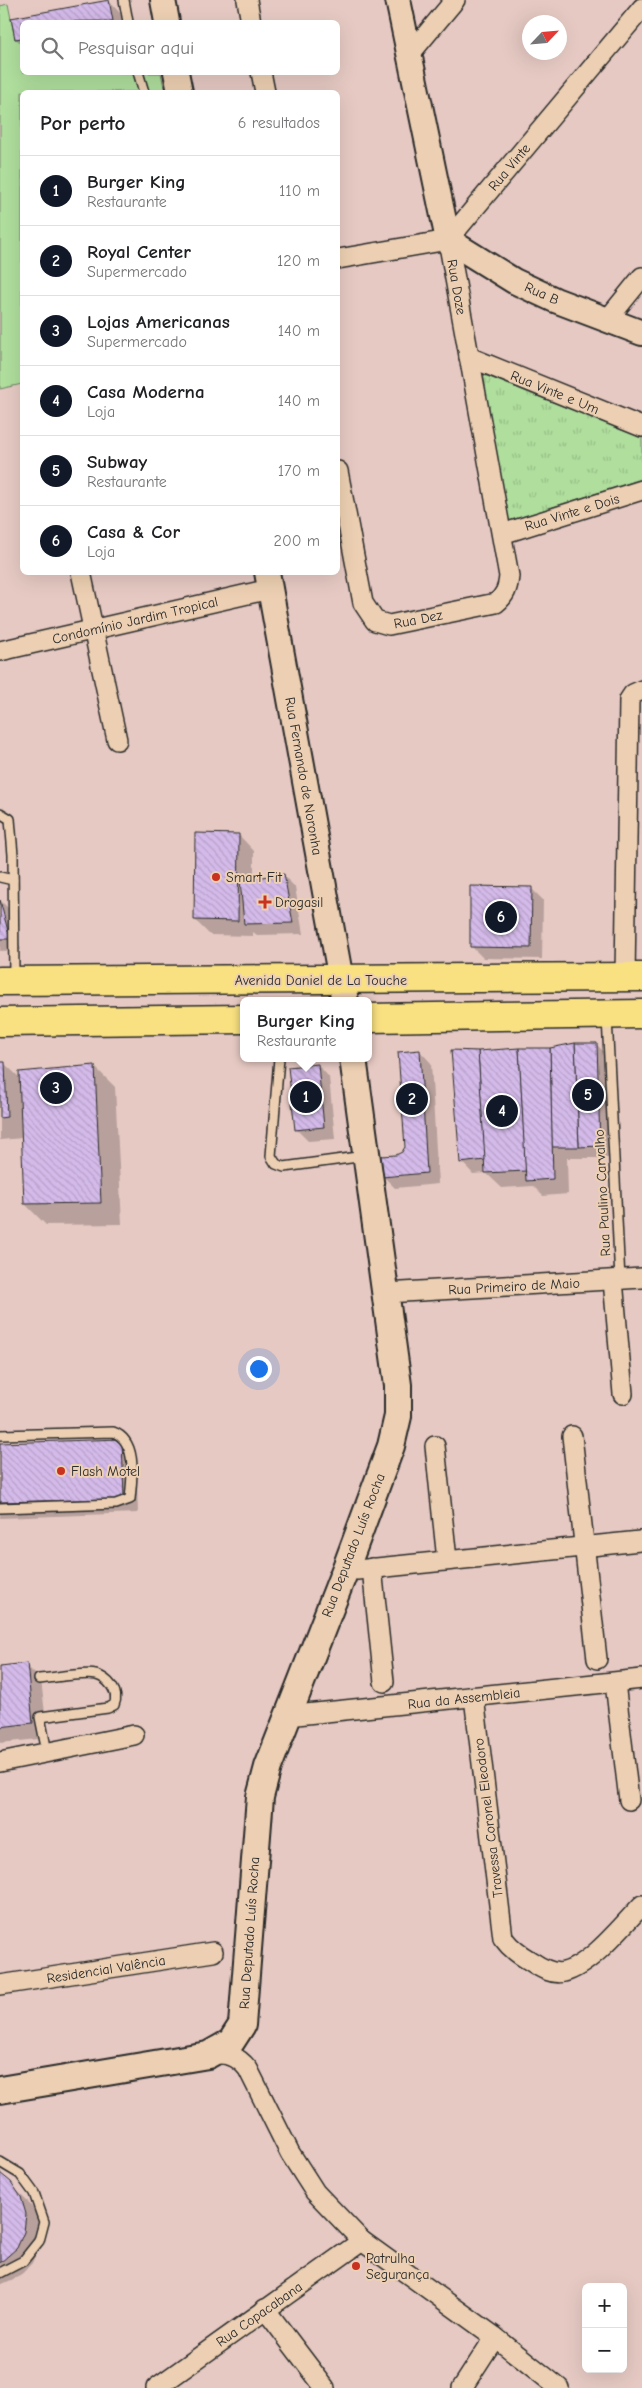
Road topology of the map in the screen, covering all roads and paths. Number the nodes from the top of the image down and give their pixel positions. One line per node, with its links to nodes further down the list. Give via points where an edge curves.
1 (124, 0): 7 (lane)
2 (163, 0): 8 (street)
3 (247, 0): 9 (street)
4 (398, 0): 10 (street, Rua Doze)
5 (455, 0): 10 (street)
6 (642, 8): 17 (street, Rua Vinte)
7 (128, 20)
8 (167, 20)
9 (251, 20)
10 (410, 54): 17 (street, Rua Doze)
11 (139, 75): 14 (lane)
12 (177, 75): 15 (street)
13 (262, 75): 16 (street)
14 (143, 90)
15 (180, 90)
16 (265, 90)
17 (448, 240): 18 (street); 20 (street, Rua B, via 514,281); 22 (street, Rua Doze)
18 (340, 259)
19 (642, 277): 20 (street)
20 (608, 319): 21 (street, Rua B)
21 (642, 332)
22 (469, 357): 23 (street, Rua Vinte e Um); 26 (street, Rua Doze)
23 (642, 427)
24 (340, 482): 28 (street, Rua Dez, via 363,603 375,621 389,624 496,603 506,591)
25 (642, 490): 26 (street, Rua Vinte e Dois)
26 (502, 534): 28 (street, Rua Doze)
27 (83, 575): 30 (street)
28 (509, 576)
29 (268, 581): 30 (street, Condomínio Jardim Tropical); 39 (street, Rua Fernando de Noronha)
30 (94, 629): 31 (street, Condomínio Jardim Tropical); 33 (street)
31 (0, 651)
32 (642, 690): 37 (street, via 629,700)
33 (118, 740)
34 (0, 813): 36 (lane, via 10,819)
35 (0, 877): 36 (lane)
36 (13, 880): 38 (lane)
37 (634, 977): 39 (main road, Avenida Daniel de La Touche)
38 (7, 981): 39 (main road, Avenida Daniel de La Touche)
39 (343, 990)
40 (607, 1014): 41 (main road); 42 (main road); 49 (lane, Rua Paulino Carvalho)
41 (642, 1014)
42 (372, 1018)
43 (240, 1019): 44 (main road)
44 (0, 1022)
45 (279, 1062): 47 (lane, via 272,1156 276,1164 284,1166)
46 (354, 1062): 47 (main road, Rua Deputado Luís Rocha)
47 (367, 1155): 50 (main road, Rua Deputado Luís Rocha)
48 (642, 1278): 49 (street, Rua Primeiro de Maio)
49 (616, 1280): 50 (street, Rua Primeiro de Maio); 51 (street)
50 (386, 1292): 59 (main road, Rua Deputado Luís Rocha, via 398,1385 398,1416)
51 (623, 1394)
52 (0, 1435): 55 (lane, via 120,1434 131,1452 131,1490 130,1499 116,1504)
53 (572, 1436): 57 (street)
54 (435, 1446): 58 (street)
55 (0, 1508)
56 (640, 1541): 57 (street)
57 (584, 1546): 58 (street); 60 (street)
58 (447, 1560): 59 (street)
59 (359, 1567): 63 (street); 66 (main road, Rua Deputado Luís Rocha)
60 (597, 1659)
61 (39, 1679): 68 (lane, via 96,1675 112,1686 116,1694 114,1705 108,1708 40,1717)
62 (642, 1679): 64 (street, Rua da Assembleia)
63 (384, 1682)
64 (614, 1683): 65 (street, Rua da Assembleia); 70 (street)
65 (474, 1697): 66 (street, Rua da Assembleia); 71 (street, Travessa Coronel Eleodoro, via 503,1938 511,1949 541,1968 563,1972 590,1957)
66 (287, 1716): 74 (main road, Rua Deputado Luís Rocha, via 260,1797)
67 (134, 1735): 68 (street)
68 (47, 1752): 69 (street)
69 (0, 1762)
70 (629, 1800)
71 (642, 1905)
72 (213, 1952): 73 (street, Residencial Valência)
73 (0, 1985)
74 (242, 2025): 75 (main road, Rua Deputado Luís Rocha, via 230,2042); 76 (street, Rua Deputado Luís Rocha)
75 (208, 2055): 76 (street, Rua Deputado Luís Rocha, via 235,2056); 77 (main road, Rua Deputado Luís Rocha)
76 (248, 2069): 79 (street, Rua Deputado Luís Rocha, via 290,2153 315,2192)
77 (0, 2090)
78 (0, 2162): 80 (lane, via 20,2174 34,2193 44,2222 39,2241 23,2261)
79 (362, 2241): 81 (street, Rua Copacabana); 82 (street, Rua Deputado Luís Rocha)
80 (0, 2273)
81 (265, 2309): 83 (street, Rua Copacabana); 84 (street)
82 (495, 2337): 85 (street); 86 (street, Rua Deputado Luís Rocha)
83 (156, 2388)
84 (325, 2388)
85 (462, 2388)
86 (559, 2388)

